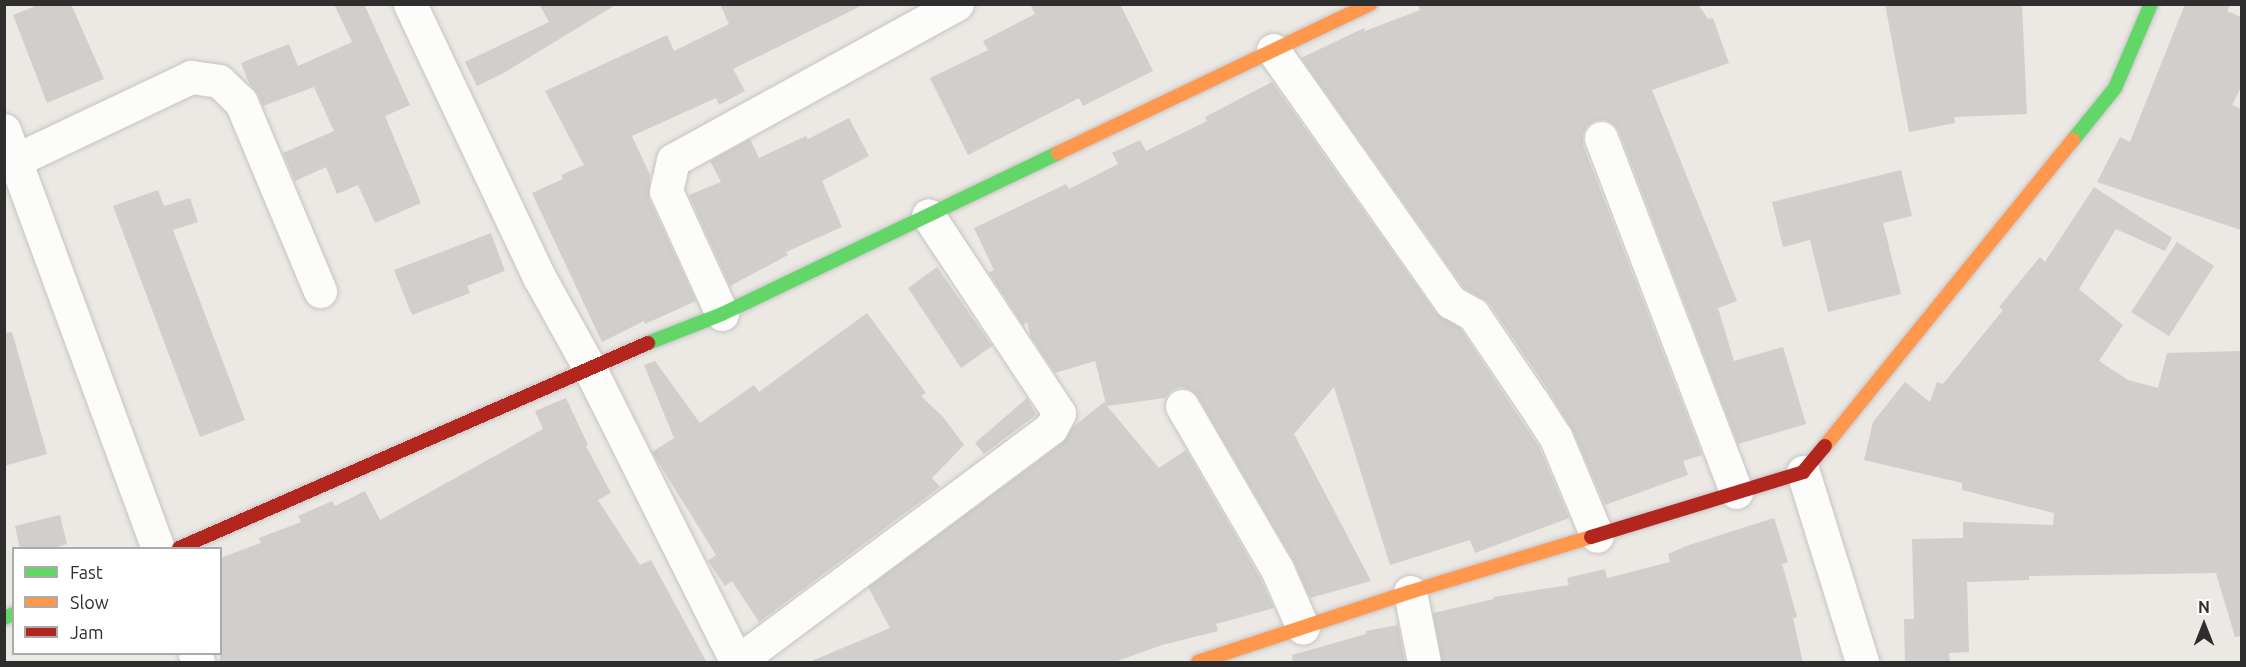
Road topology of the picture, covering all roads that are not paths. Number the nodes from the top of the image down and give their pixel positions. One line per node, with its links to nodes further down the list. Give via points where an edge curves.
1 (410, 4): 11 (street, via 539,276)
2 (957, 4): 10 (street, via 673,159 666,191)
3 (1370, 4): 5 (street)
4 (2151, 4): 13 (street, via 2115,88)
5 (1273, 50): 8 (street); 15 (street, via 1451,302 1473,314 1532,401 1556,438)
6 (1601, 138): 14 (street)
7 (10, 145): 9 (street, via 191,77 219,81 241,102); 16 (street)
8 (928, 214): 10 (street); 20 (street, via 1059,414 1051,428)
9 (320, 291)
10 (722, 314): 11 (street)
11 (589, 367): 17 (street); 20 (street)
12 (1182, 406): 19 (street, via 1262,542)
13 (1803, 472): 14 (street); 23 (street)
14 (1736, 492): 15 (street)
15 (1597, 536): 18 (street)
16 (157, 547)
17 (183, 547)
18 (1410, 592): 19 (street); 22 (street)
19 (1303, 628): 21 (street)
20 (737, 662)
21 (1198, 663)
22 (1424, 663)
23 (1862, 663)

